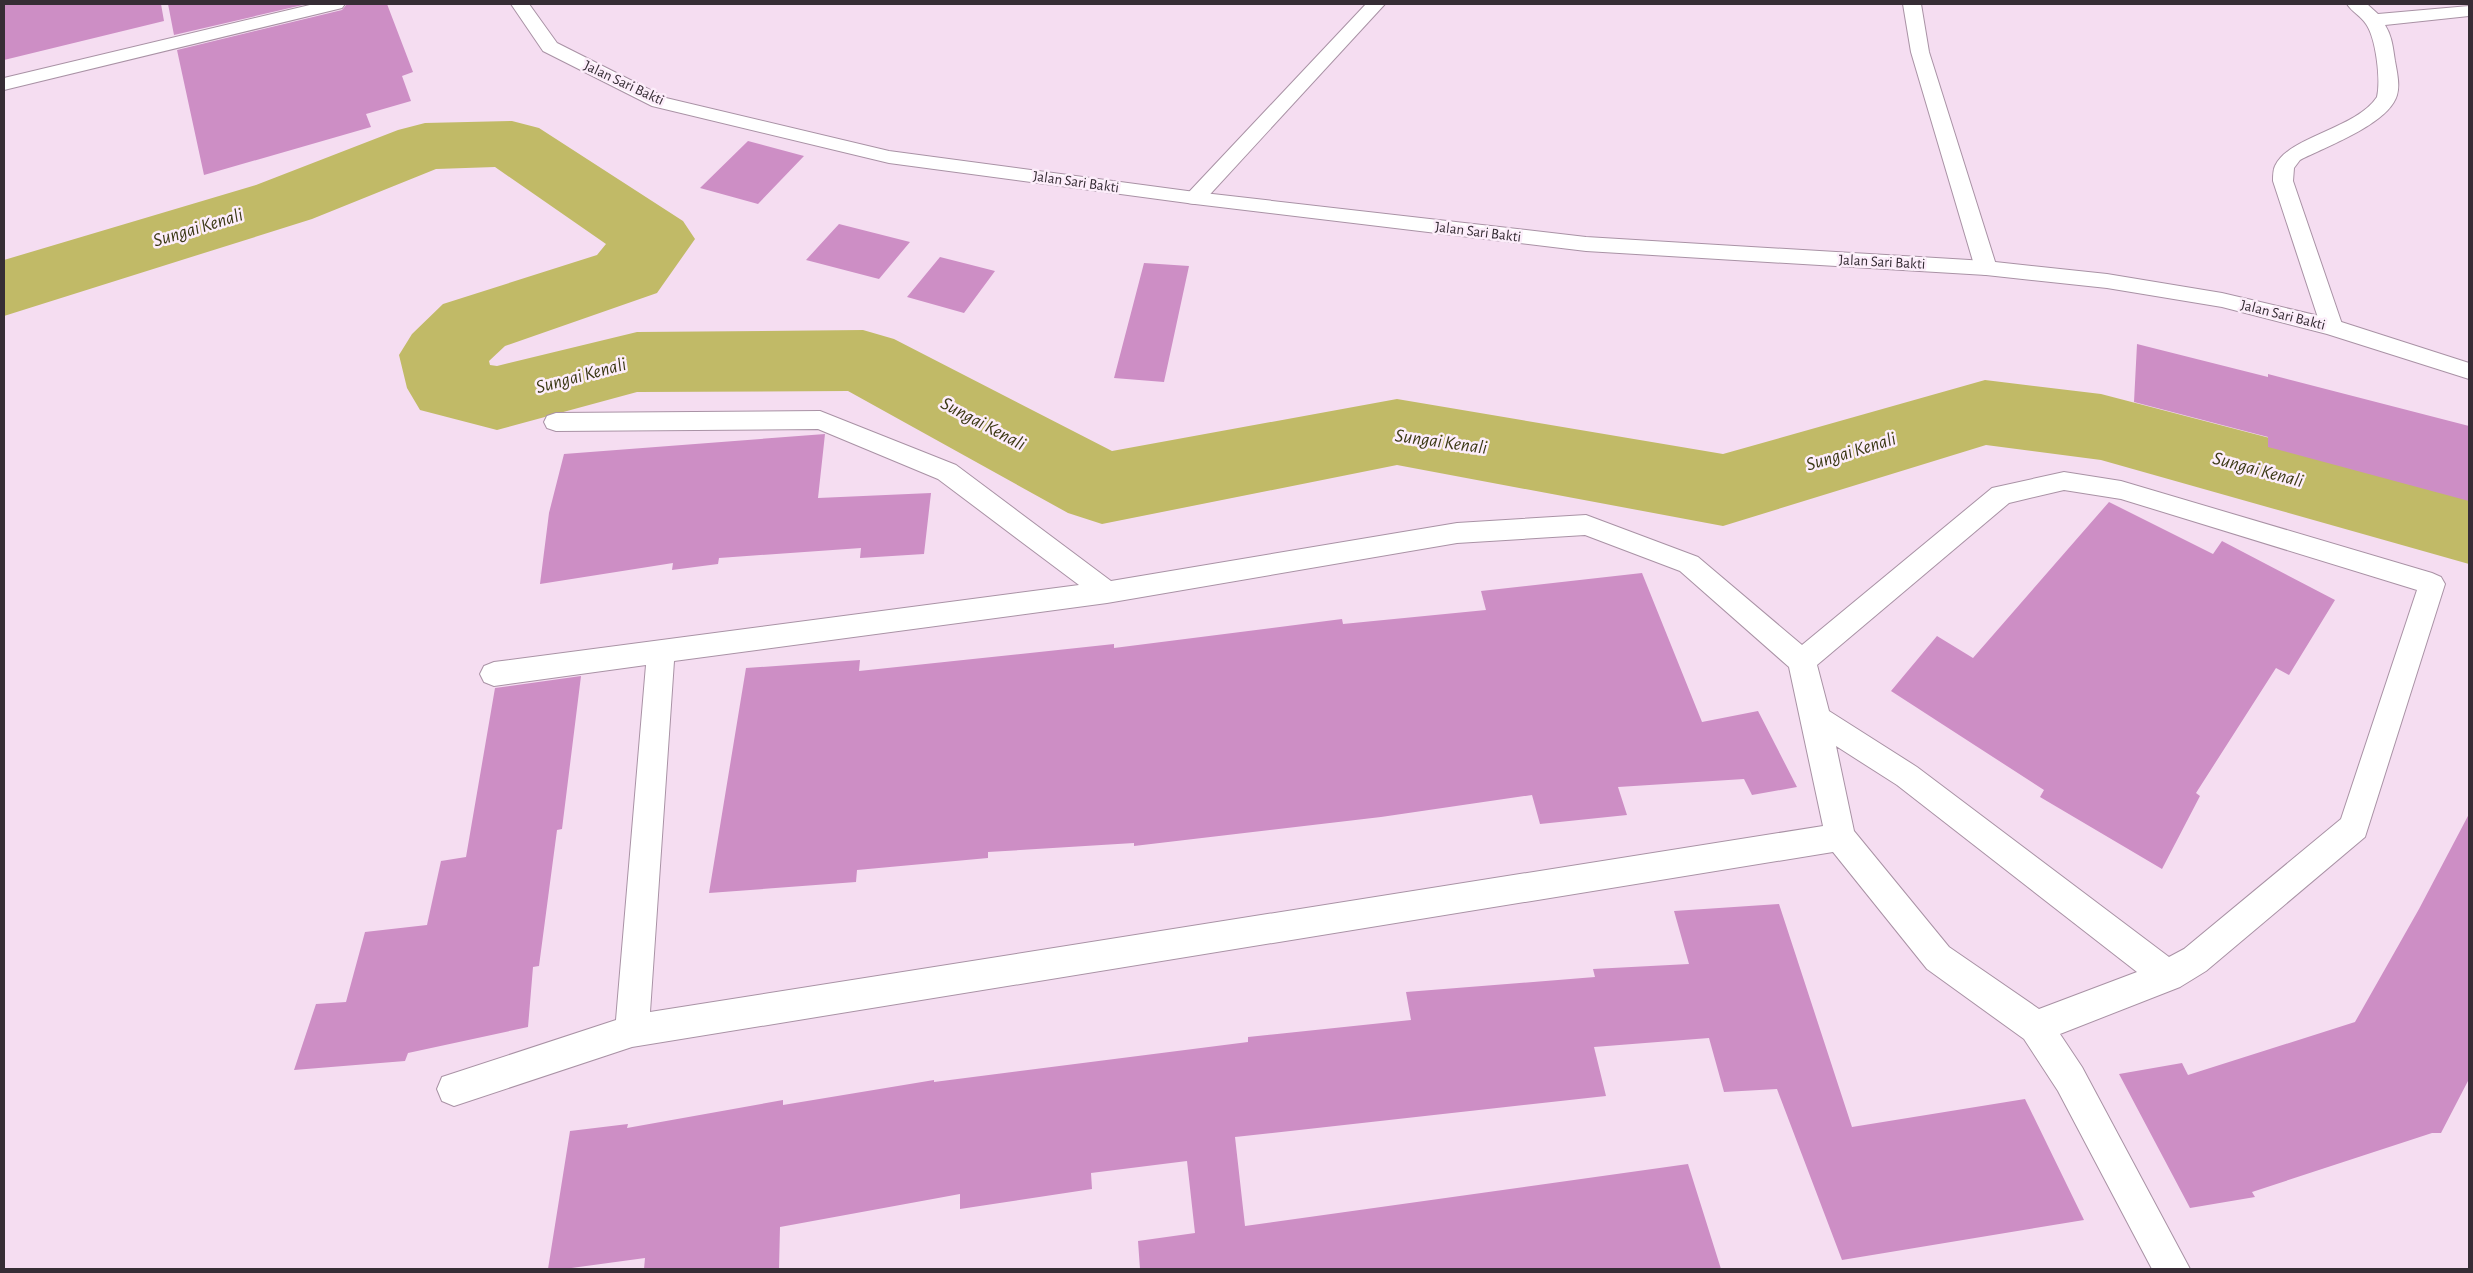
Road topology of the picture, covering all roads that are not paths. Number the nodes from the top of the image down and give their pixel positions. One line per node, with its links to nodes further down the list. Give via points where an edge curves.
1 (336, 4): 8 (street)
2 (520, 4): 9 (street, Jalan Sari Bakti, via 550,48 658,102 889,157)
3 (1376, 4): 9 (street)
4 (1912, 4): 10 (street, via 1920,52)
5 (2356, 4): 7 (street)
6 (2469, 11): 7 (street)
7 (2375, 20): 11 (street, via 2383,37 2387,98 2374,114 2293,156 2284,167 2282,181)
8 (4, 84)
9 (1195, 198): 10 (street, Jalan Sari Bakti, via 1586,244)
10 (1986, 268): 11 (street, Jalan Sari Bakti, via 2107,281 2222,300)
11 (2332, 327): 12 (street, Jalan Sari Bakti)
12 (2469, 371)
13 (556, 422): 14 (street, via 820,420 947,472)
14 (1107, 592): 15 (street); 16 (street, via 1457,533 1586,525 1689,564)
15 (661, 652): 17 (street); 22 (street)
16 (1802, 661): 18 (street); 20 (street, via 2001,495 2064,481 2121,490 2432,584 2354,827 2194,960)
17 (494, 674)
18 (1816, 718): 19 (street); 20 (street, via 1907,776)
19 (1840, 837): 21 (street, via 1938,958); 22 (street)
20 (2168, 976): 21 (street)
21 (2036, 1027): 24 (street, via 2070,1079)
22 (632, 1031): 23 (street)
23 (454, 1089)
24 (2172, 1269)

